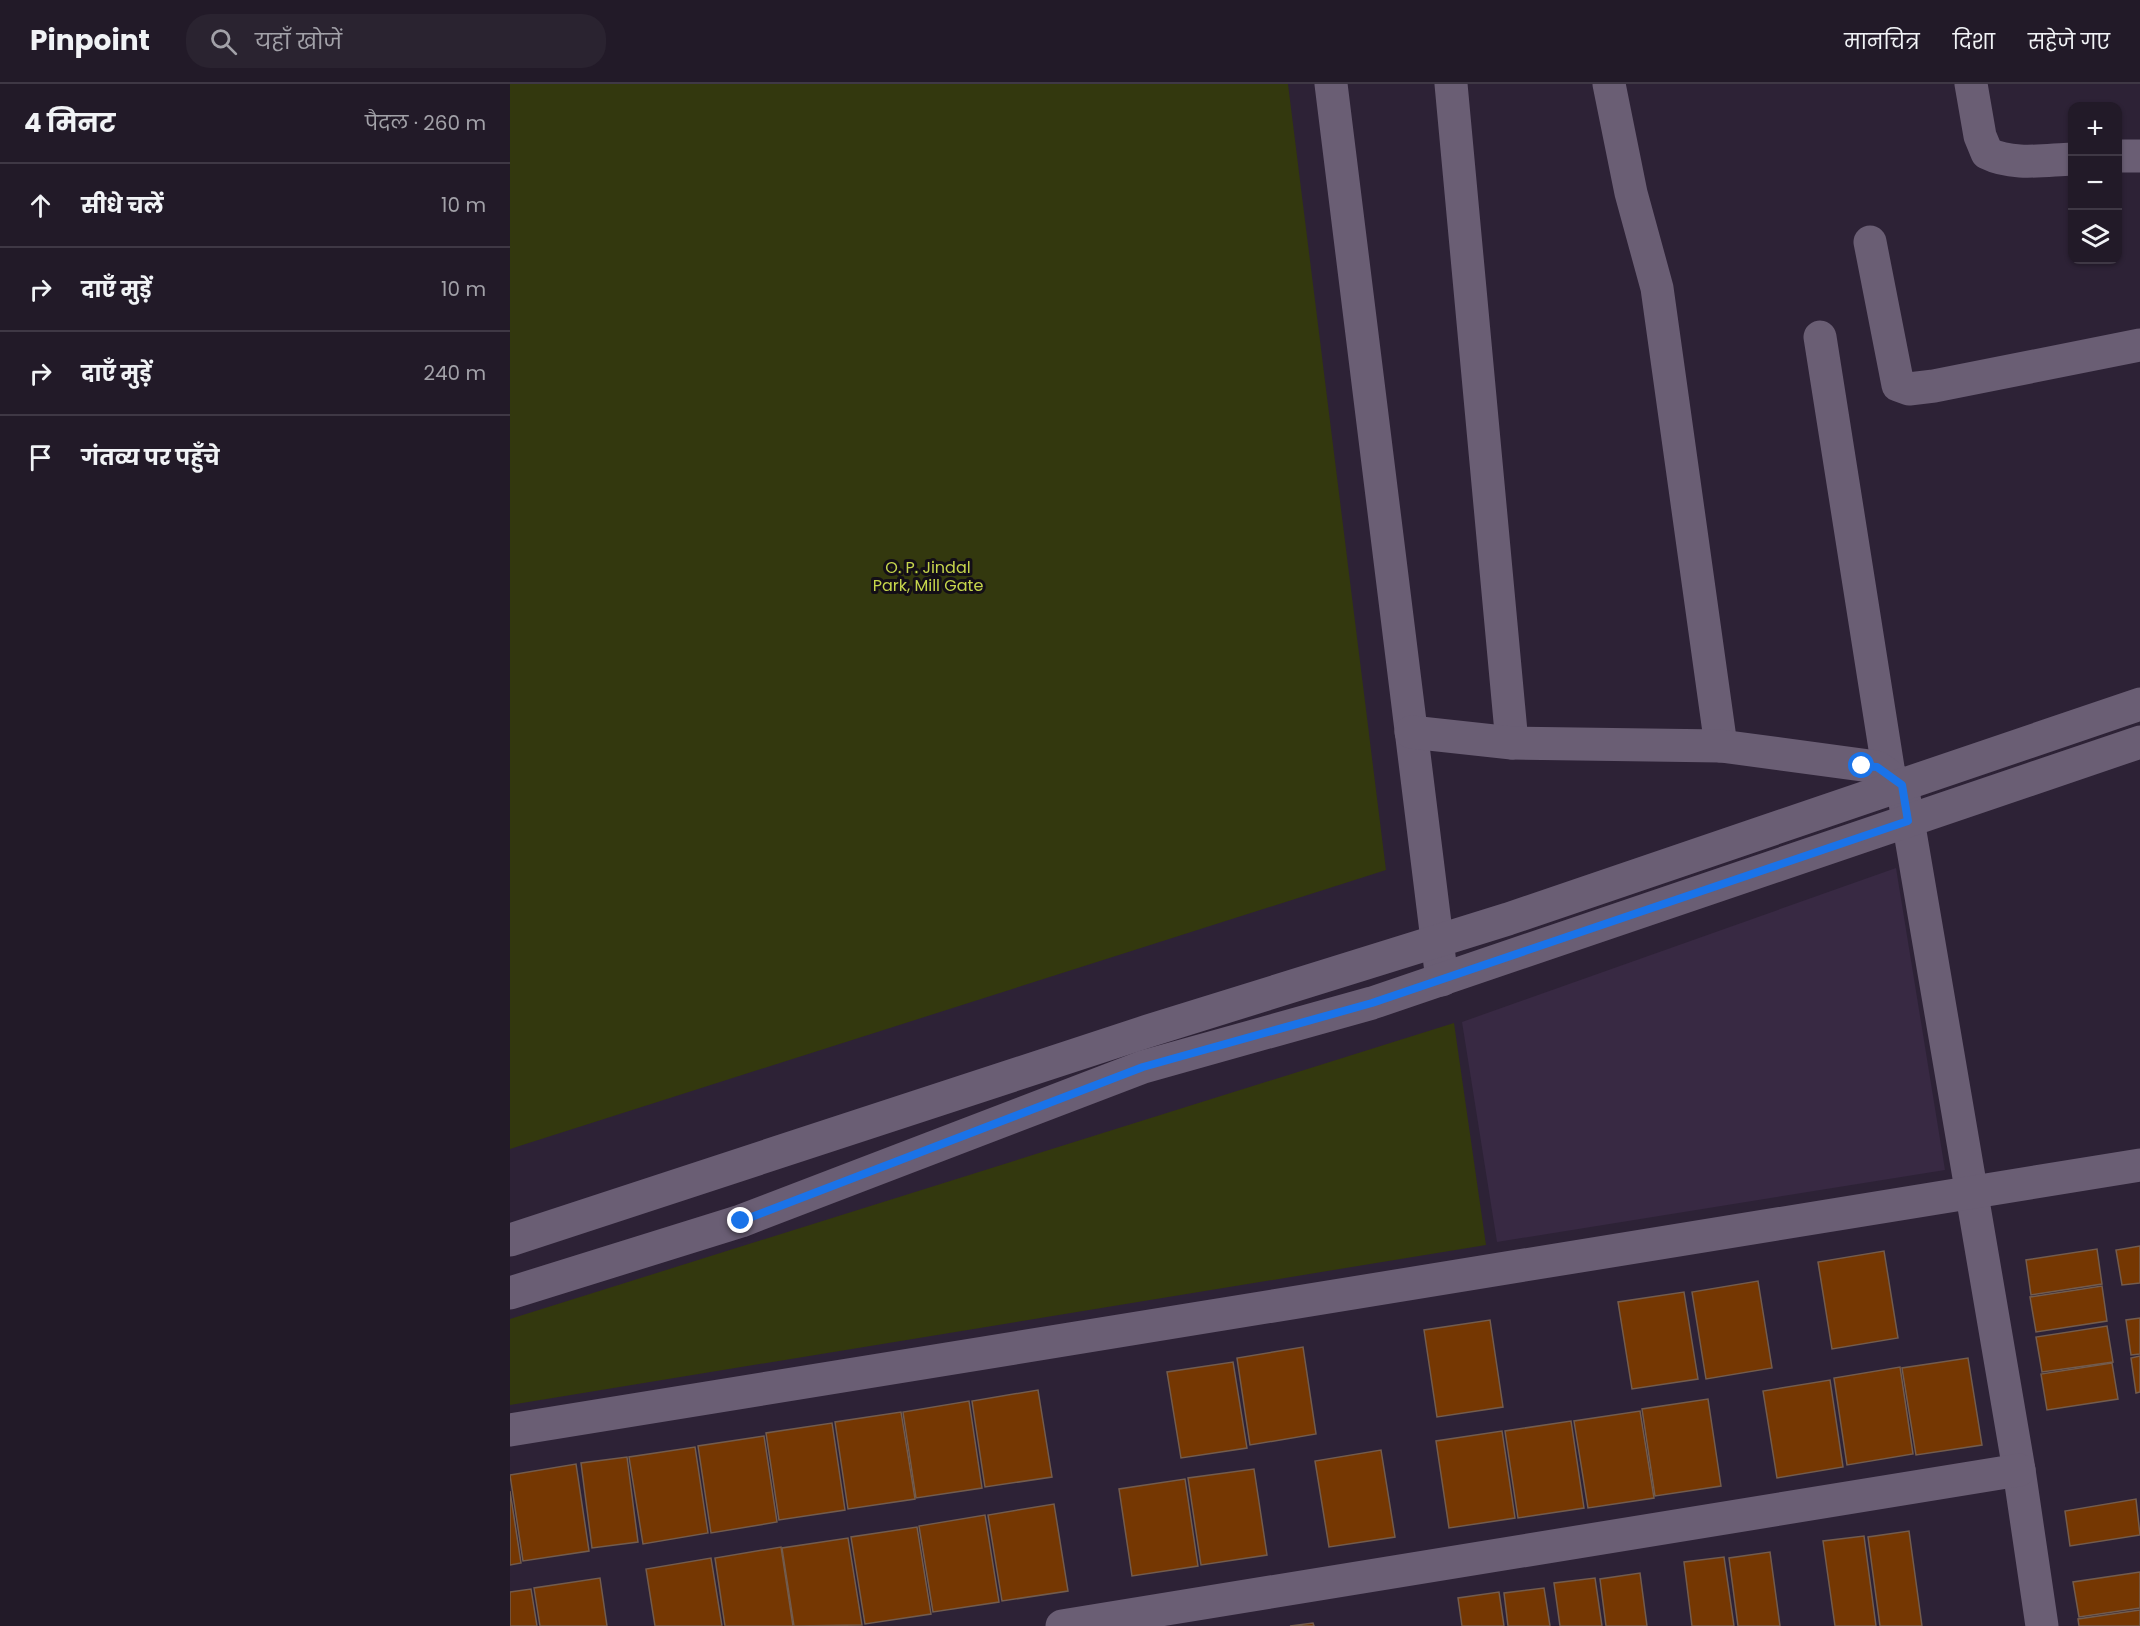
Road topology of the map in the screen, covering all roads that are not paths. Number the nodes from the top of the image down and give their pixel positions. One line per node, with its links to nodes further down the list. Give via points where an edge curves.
1 (1331, 84): 12 (street)
2 (1451, 84): 14 (street)
3 (1609, 84): 15 (street, via 1658,297)
4 (1971, 84): 7 (street, via 1987,153 2015,161)
5 (2122, 156): 6 (street)
6 (2140, 156)
7 (2068, 159)
8 (1870, 242): 10 (street, via 1898,385 1910,389)
9 (1820, 337): 16 (street)
10 (2140, 345)
11 (2140, 704): 16 (street)
12 (1411, 732): 14 (street); 18 (street)
13 (2140, 742): 17 (street)
14 (1512, 743): 15 (street)
15 (1721, 746): 16 (street, via 1877,767)
16 (1896, 780): 17 (street); 18 (street)
17 (1908, 821): 19 (street); 21 (street)
18 (1437, 942): 19 (street); 22 (street, via 1148,1031)
19 (1442, 980): 23 (street, via 1143,1067 741,1221)
20 (2140, 1165): 21 (street)
21 (1972, 1193): 24 (street); 25 (street)
22 (510, 1240)
23 (510, 1293)
24 (510, 1430)
25 (2019, 1470): 26 (street); 28 (street)
26 (1149, 1619): 27 (street)
27 (1062, 1626)
28 (2042, 1626)

